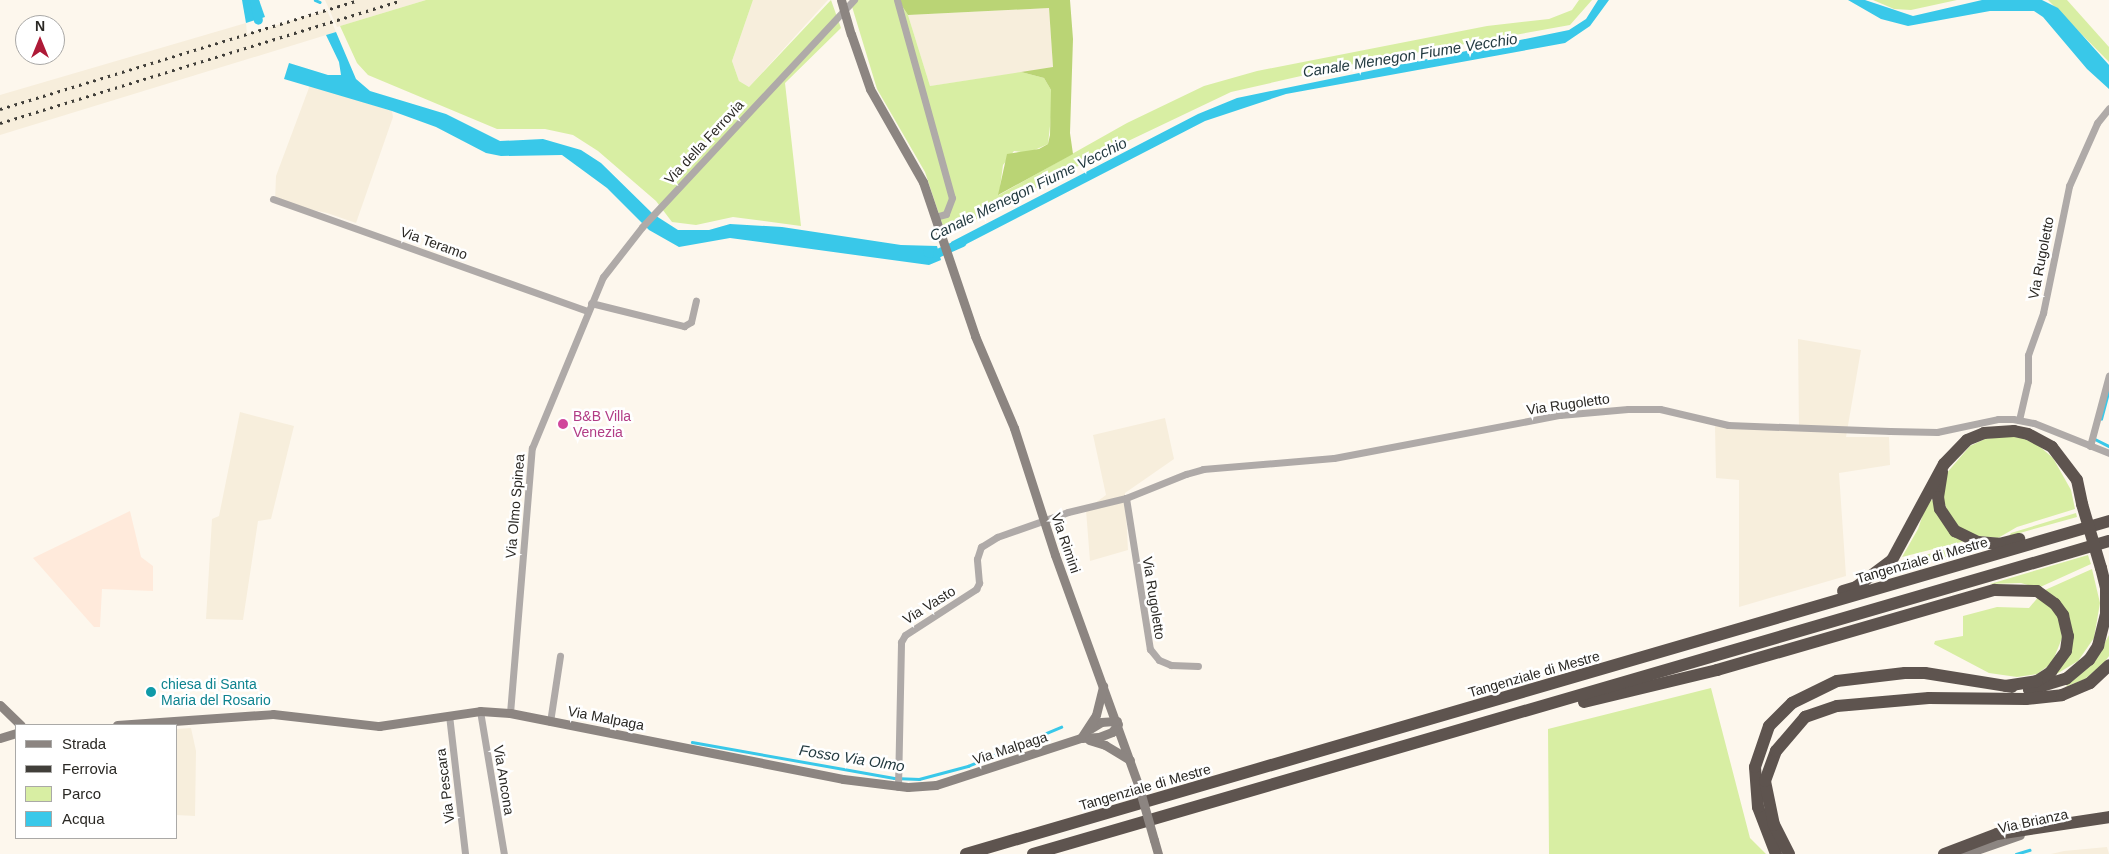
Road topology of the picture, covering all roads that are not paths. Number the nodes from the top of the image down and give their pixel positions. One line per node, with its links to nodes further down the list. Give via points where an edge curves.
1 (842, 0): 6 (street, Via Rimini, bridge, via 870,89 915,164)
2 (854, 0): 8 (street, Via della Ferrovia, via 620,251)
3 (897, 0): 6 (street, via 952,198 946,214)
4 (2109, 108): 11 (street, Via Rugoletto, via 2097,123 2069,186 2043,313 2028,355 2028,381)
5 (273, 199): 9 (street, Via Teramo)
6 (935, 217): 16 (street, Via Rimini, via 975,336 1014,428)
7 (696, 301): 8 (street, via 691,322 684,326)
8 (591, 303): 9 (street, Via della Ferrovia)
9 (587, 311): 31 (street, Via Olmo Spinea, via 532,448)
10 (2109, 376): 12 (street)
11 (2019, 420): 12 (street, Via Rugoletto); 15 (street, Via Rugoletto, via 1998,419 1937,432 1890,431 1728,425 1660,409 1628,409 1560,415 1334,458 1203,470)
12 (2090, 446): 13 (street, Via Rugoletto)
13 (2109, 453)
14 (1944, 464): 18 (highway, via 1938,483 1940,510 1946,521 1964,537 1999,544 2060,527); 20 (highway, via 1931,483 1902,545 1879,572 1856,587 1802,602); 26 (highway, bridge, via 1967,440 1984,433 2006,430 2028,434 2052,447 2077,480 2106,588 2106,616 2098,646 2077,671)
15 (1126, 498): 16 (street, Via Rugoletto); 23 (street, Via Rugoletto, via 1150,649 1159,660 1172,665)
16 (1043, 521): 24 (street, Via Rimini); 41 (street, Via Vasto, via 980,547 976,559 979,583 976,589 905,635 901,642)
17 (2109, 521): 18 (highway, Tangenziale di Mestre)
18 (2074, 532): 20 (highway, Tangenziale di Mestre)
19 (2109, 541): 30 (highway)
20 (1740, 629): 46 (highway, Tangenziale di Mestre)
21 (560, 656): 33 (street)
22 (2109, 665): 27 (highway, via 2090,682 2062,695)
23 (1198, 666)
24 (1103, 686): 34 (street, Via Rimini); 39 (street, via 1098,708)
25 (2005, 686): 26 (highway); 30 (highway, via 2038,681 2051,672 2066,651 2068,636 2063,615 2040,593 1995,590 1670,682 1538,713); 49 (highway, via 1925,673 1882,675 1837,681 1792,703 1769,726 1756,767 1758,807)
26 (2045, 686): 27 (highway)
27 (1993, 698): 49 (highway, via 1929,698 1837,706 1805,717 1776,751 1765,781 1774,825)
28 (0, 704): 35 (street)
29 (480, 710): 31 (street, Via Malpaga); 32 (street, Via Malpaga); 45 (street, Via Ancona)
30 (1521, 712): 47 (highway)
31 (510, 714): 33 (street, Via Malpaga)
32 (450, 715): 36 (street, Via Malpaga, via 380,726 273,714); 44 (street, Via Pescara)
33 (550, 722): 41 (street, Via Malpaga)
34 (1117, 723): 39 (street, via 1097,724); 39 (street, via 1104,736); 40 (street, Via Rimini)
35 (20, 724)
36 (130, 724)
37 (15, 733): 38 (street)
38 (0, 738)
39 (1081, 738): 40 (street, via 1105,745); 41 (street, Via Malpaga, via 936,786)
40 (1130, 760): 48 (street, Via Rimini, bridge)
41 (899, 781)
42 (2109, 817): 50 (highway, via 1997,834)
43 (2109, 822): 51 (street, Via Brianza, via 2022,834)
44 (465, 854)
45 (504, 854)
46 (966, 854)
47 (1033, 854)
48 (1158, 854)
49 (1786, 854)
50 (1944, 854)
51 (1966, 854)

